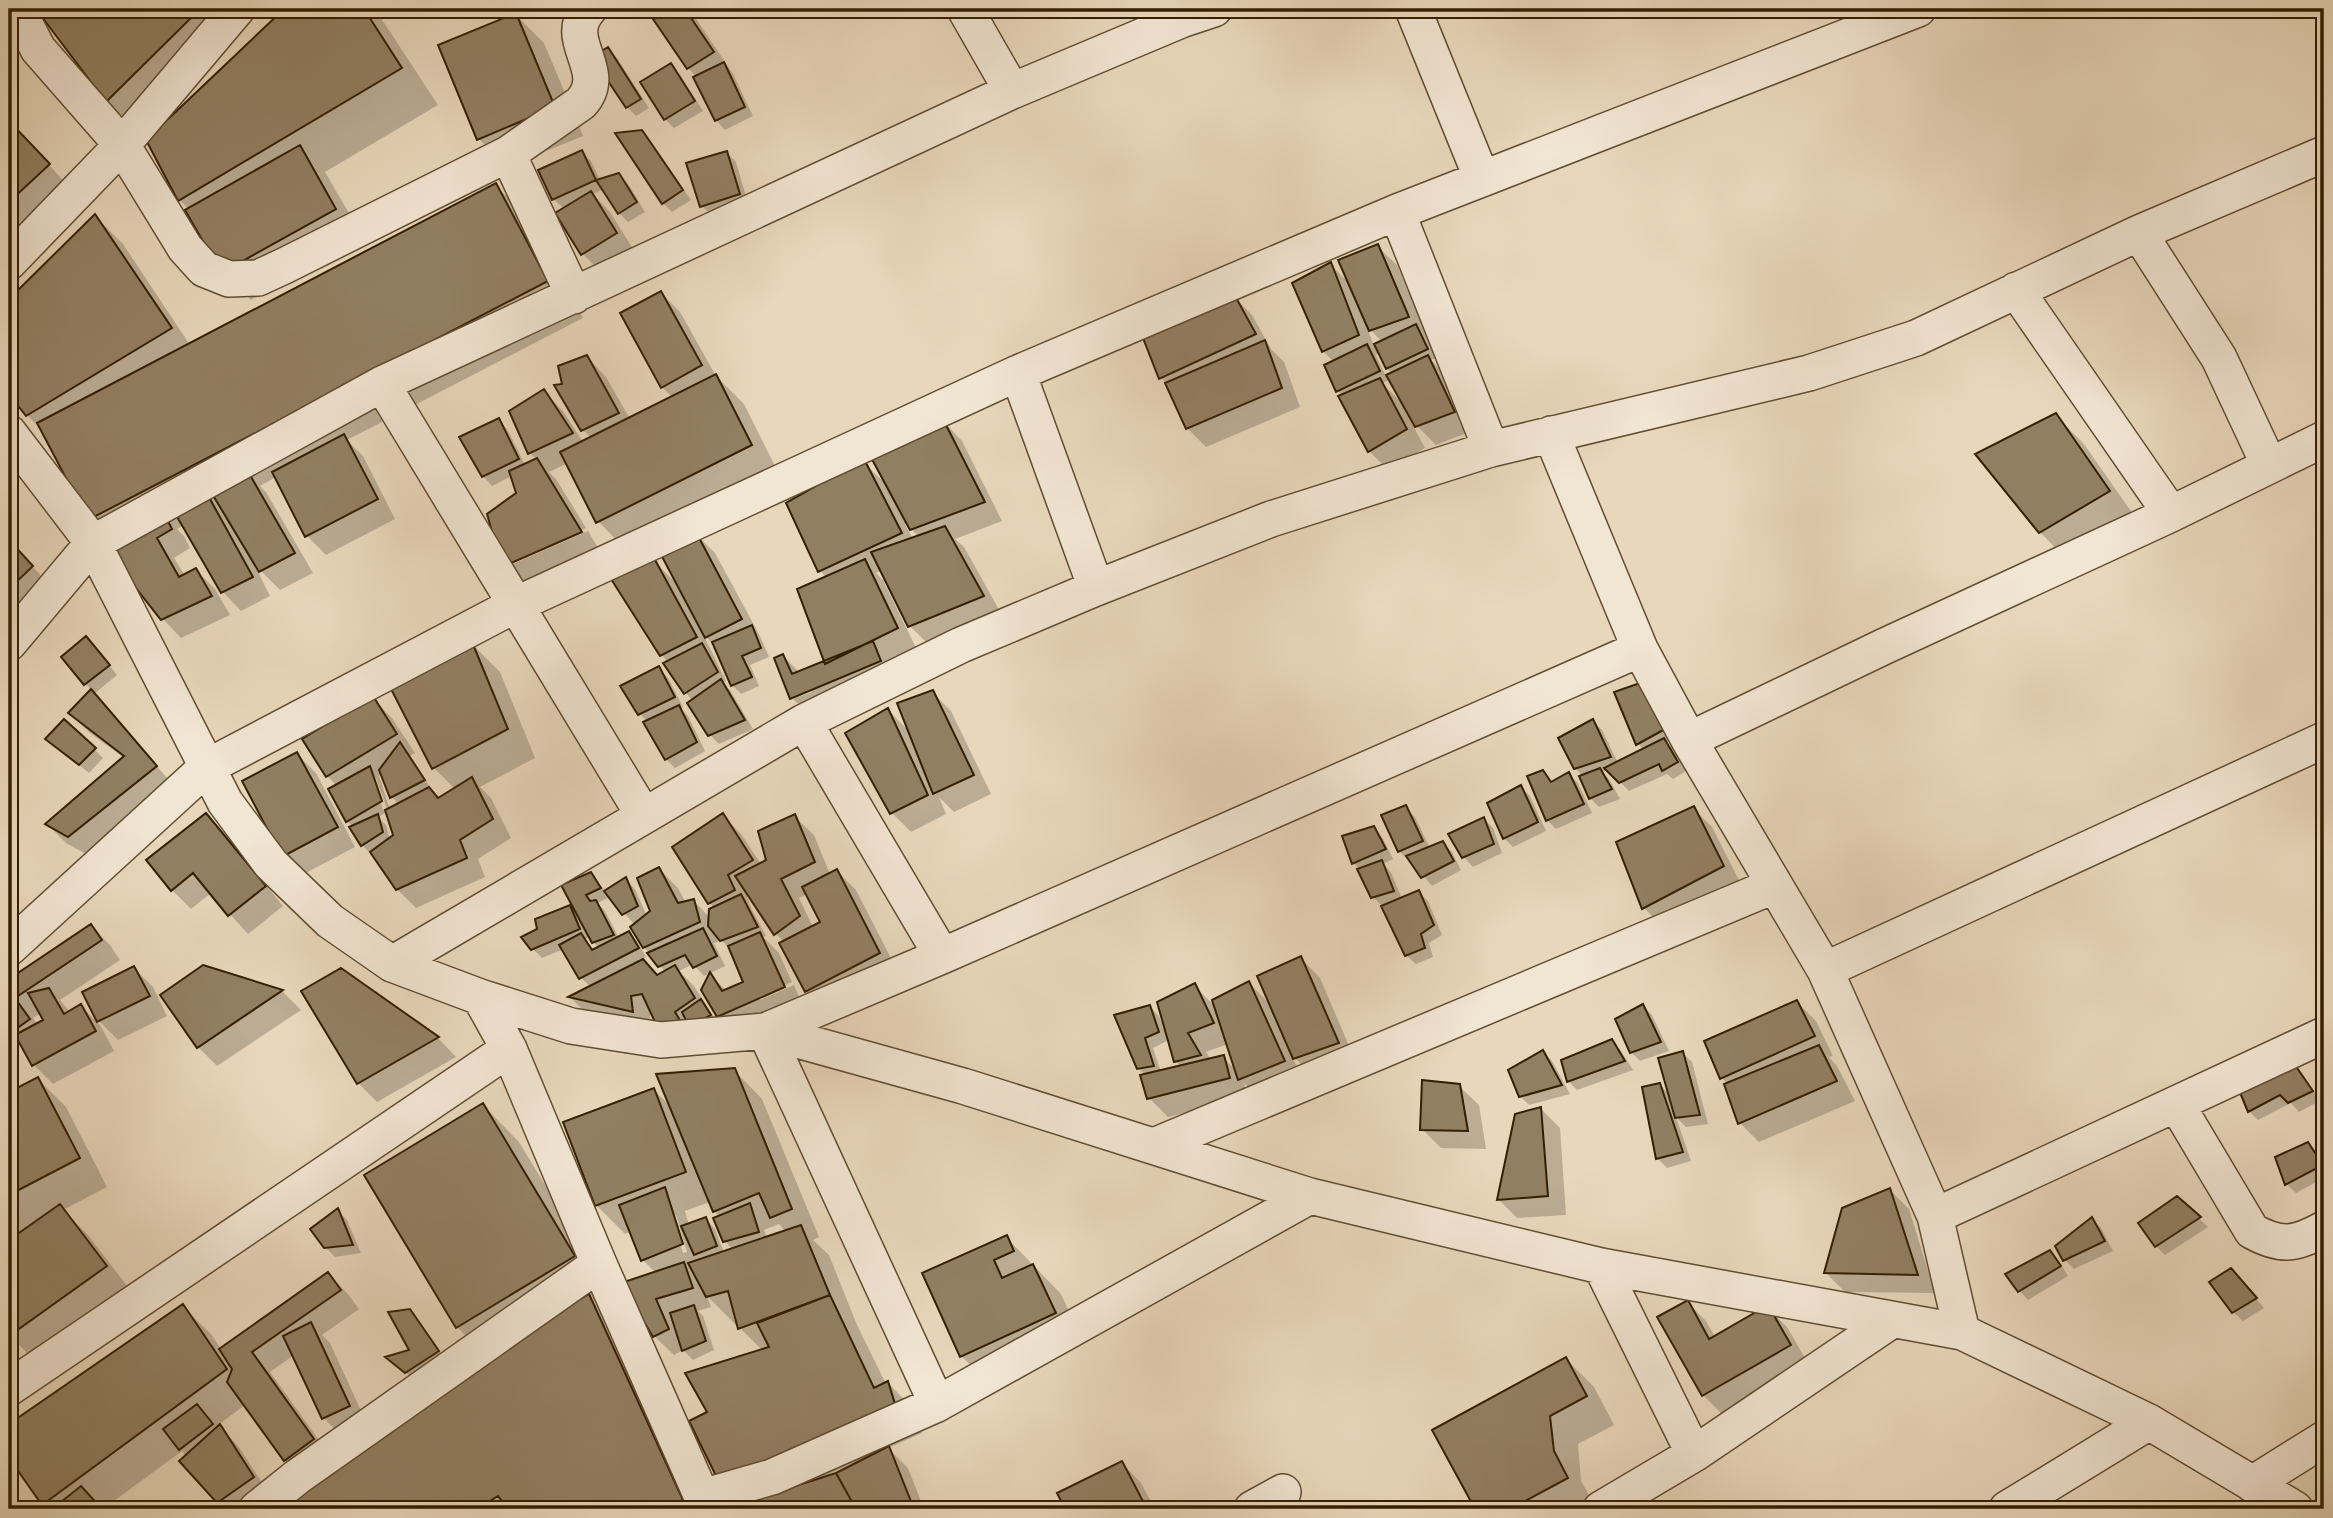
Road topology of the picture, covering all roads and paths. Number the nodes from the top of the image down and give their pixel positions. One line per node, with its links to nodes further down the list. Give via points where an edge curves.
1 (22, 9): 10 (street, via 38,49)
2 (237, 9): 10 (street)
3 (589, 9): 11 (street, via 581,17 579,30 592,81 590,93)
4 (965, 9): 9 (street)
5 (1214, 9): 8 (street)
6 (1413, 9): 13 (street)
7 (1918, 9): 13 (street)
8 (1178, 14): 9 (street)
9 (1012, 91): 18 (street)
10 (122, 145): 11 (street, via 185,248 204,269 229,279 258,278); 16 (street)
11 (508, 154): 18 (street)
12 (2324, 154): 15 (street)
13 (1482, 178): 14 (street)
14 (1397, 212): 19 (street); 24 (street)
15 (2139, 233): 17 (street); 25 (street, via 2219,358)
16 (9, 262)
17 (2016, 290): 22 (street, via 1916,338 1809,373); 26 (street)
18 (575, 296): 20 (street)
19 (1018, 373): 28 (street); 29 (street)
20 (382, 384): 27 (street); 29 (street)
21 (9, 433): 27 (street)
22 (1551, 434): 24 (street); 31 (street)
23 (2324, 439): 25 (street)
24 (1491, 449): 28 (street, via 1271,519)
25 (2269, 465): 26 (street)
26 (2171, 514): 33 (street)
27 (93, 543): 30 (street); 35 (street)
28 (1096, 588): 32 (street, via 961,645)
29 (515, 605): 35 (street); 36 (street)
30 (9, 643)
31 (1640, 649): 33 (street); 39 (street)
32 (804, 722): 36 (street); 39 (street)
33 (1689, 740): 37 (street)
34 (2324, 740): 41 (street)
35 (207, 768): 38 (street); 40 (street, via 225,802 271,864 330,921)
36 (644, 816): 40 (street)
37 (1773, 886): 41 (street); 47 (street)
38 (9, 948)
39 (942, 956): 43 (street)
40 (393, 964): 42 (street)
41 (1825, 970): 49 (street)
42 (480, 997): 43 (street, via 571,1026 661,1040); 45 (street)
43 (765, 1031): 47 (street); 56 (street)
44 (2324, 1035): 46 (street)
45 (509, 1049): 51 (street); 55 (street)
46 (2177, 1105): 49 (street); 50 (street, via 2252,1231 2270,1241 2289,1243)
47 (1154, 1146): 48 (street)
48 (1310, 1196): 52 (street); 56 (street)
49 (1935, 1216): 54 (street)
50 (2324, 1229)
51 (599, 1264): 56 (street, via 702,1497 772,1477); 62 (street)
52 (1601, 1266): 53 (street); 59 (street)
53 (1892, 1320): 54 (street); 59 (street)
54 (1962, 1332): 57 (street)
55 (15, 1372)
56 (937, 1404)
57 (2149, 1422): 60 (street); 65 (street)
58 (2324, 1439): 60 (street)
59 (1694, 1454): 64 (street)
60 (2252, 1484): 66 (street)
61 (1283, 1492): 63 (street)
62 (257, 1509)
63 (1252, 1509)
64 (1601, 1509)
65 (2007, 1509)
66 (2295, 1509)

